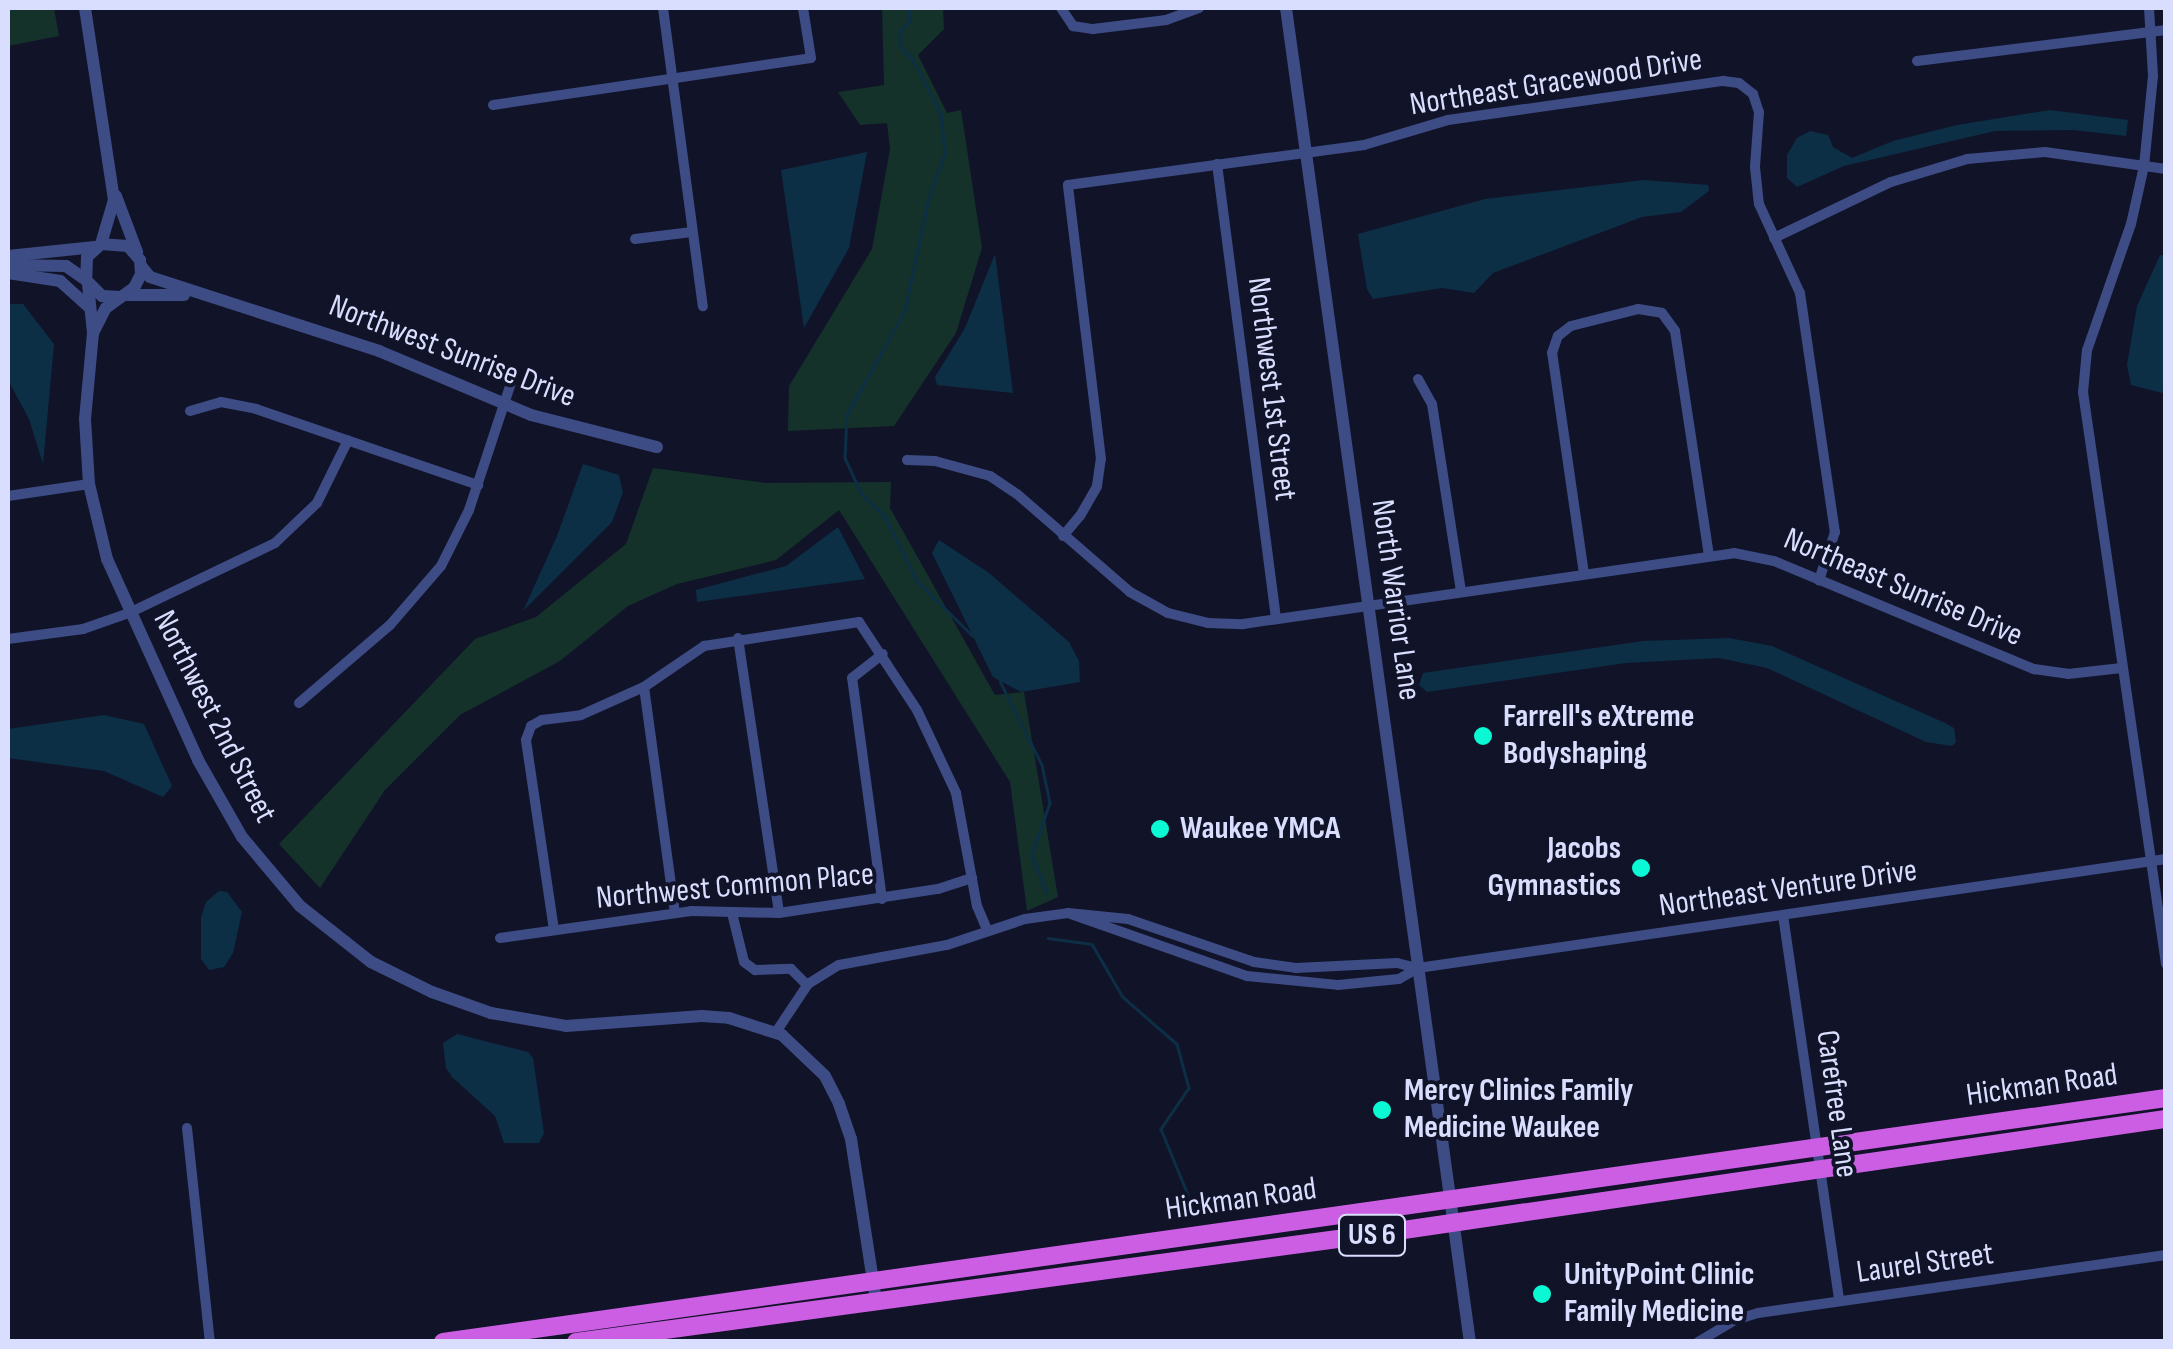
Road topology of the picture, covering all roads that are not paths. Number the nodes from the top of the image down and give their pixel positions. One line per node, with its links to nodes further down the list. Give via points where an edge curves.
1 (86, 8): 17 (street)
2 (662, 8): 11 (street)
3 (803, 8): 11 (street, via 811,58)
4 (1061, 8): 5 (street, via 1073,26 1093,29 1166,20)
5 (1199, 8)
6 (1286, 8): 13 (street, North Warrior Lane)
7 (2149, 8): 9 (street)
8 (2166, 30): 9 (street)
9 (2151, 34): 10 (street); 15 (street)
10 (1917, 61)
11 (672, 80): 12 (street); 18 (street)
12 (492, 105)
13 (1305, 153): 14 (street, Northeast Gracewood Drive); 19 (street, Northeast Gracewood Drive, via 1364,145 1448,120 1739,82 1759,112 1755,183); 46 (street, North Warrior Lane)
14 (1217, 164): 41 (street, Northeast Gracewood Drive, via 1068,185 1101,460 1096,486); 48 (street, Northwest 1st Street)
15 (2144, 166): 16 (street); 19 (street, via 2046,152 1967,159 1890,182); 52 (street, via 2083,372)
16 (2166, 169)
17 (112, 189): 21 (street, via 114,211); 23 (street)
18 (692, 232): 20 (street); 28 (street)
19 (1774, 238): 44 (street, via 1800,292 1834,528)
20 (635, 240)
21 (100, 245): 22 (street); 23 (street, via 128,246); 25 (street, via 88,256)
22 (8, 256)
23 (140, 263): 26 (street, via 138,282); 27 (street, Northwest Sunrise Drive, via 150,278)
24 (8, 269): 25 (street, via 66,266); 29 (street, via 60,281)
25 (87, 282): 26 (street, via 102,296); 29 (street, Northwest 2nd Street)
26 (124, 296): 27 (street, Northwest Sunrise Drive, via 170,294); 30 (street, via 106,308)
27 (229, 304): 33 (street, Northwest Sunrise Drive, via 379,351)
28 (703, 306)
29 (89, 307): 30 (street, Northwest 2nd Street)
30 (93, 334): 38 (street, Northwest 2nd Street, via 84,419)
31 (1418, 379): 45 (street, via 1432,404)
32 (511, 383): 33 (street)
33 (504, 404): 36 (street, Northwest Sunrise Drive); 39 (street)
34 (190, 411): 35 (street, via 234,404)
35 (348, 440): 39 (street); 47 (street, via 324,492 293,530 246,560)
36 (656, 448)
37 (907, 460): 41 (street, via 990,476)
38 (89, 484): 40 (street); 47 (street, Northwest 2nd Street, via 107,559)
39 (478, 485): 54 (street, via 460,532 412,603)
40 (8, 496)
41 (1062, 536): 48 (street, via 1130,592 1168,613 1208,623)
42 (1709, 555): 43 (street, Northeast Sunrise Drive); 43 (street, via 1675,331 1662,312 1638,309 1571,326 1552,353); 44 (street, Northeast Sunrise Drive, via 1750,554)
43 (1584, 574): 45 (street, Northeast Sunrise Drive)
44 (1820, 580): 52 (street, Northeast Sunrise Drive, via 2034,669 2068,674)
45 (1462, 592): 46 (street, Northeast Sunrise Drive)
46 (1368, 605): 48 (street); 68 (street, North Warrior Lane)
47 (129, 613): 50 (street, via 83,629); 70 (street, Northwest 2nd Street, via 242,837 300,906 371,962 492,1013 547,1023 702,1016)
48 (1276, 619)
49 (738, 638): 51 (street, via 859,622); 53 (street, via 704,646); 59 (street)
50 (8, 639)
51 (883, 654): 57 (street, via 956,793); 58 (street, via 852,678)
52 (2122, 668): 56 (street)
53 (644, 686): 61 (street); 65 (street, via 581,714 531,726 526,740)
54 (300, 704)
55 (2166, 858): 56 (street, Northeast Venture Drive)
56 (2150, 861): 63 (street, Northeast Venture Drive); 67 (street)
57 (972, 878): 58 (street, Northwest Common Place); 64 (street)
58 (882, 899): 59 (street, Northwest Common Place)
59 (778, 912): 62 (street, Northwest Common Place)
60 (1068, 913): 64 (street); 68 (street, via 1128,919 1254,962 1296,968 1397,962); 68 (street, via 1271,981 1338,985 1398,978)
61 (675, 914): 62 (street, Northwest Common Place); 65 (street, Northwest Common Place)
62 (732, 914): 69 (street, via 744,962 755,970 791,970)
63 (1783, 914): 68 (street, Northeast Venture Drive); 74 (street, Carefree Lane)
64 (987, 929): 69 (street, via 932,949 839,966)
65 (554, 930): 66 (street, Northwest Common Place)
66 (500, 938)
67 (2166, 964)
68 (1418, 968): 75 (street, North Warrior Lane)
69 (807, 985): 70 (street)
70 (776, 1032): 78 (street, Northwest 2nd Street, via 825,1076 839,1104 851,1139)
71 (2166, 1098): 74 (highway, Hickman Road / US 6)
72 (2166, 1119): 74 (highway, Hickman Road / US 6)
73 (187, 1128): 80 (street)
74 (1818, 1159): 75 (highway, Hickman Road / US 6); 76 (highway, Hickman Road / US 6); 79 (street, Carefree Lane)
75 (1450, 1200): 76 (street, North Warrior Lane); 78 (highway, Hickman Road / US 6)
76 (1454, 1222): 78 (highway, Hickman Road / US 6); 83 (street, North Warrior Lane)
77 (2166, 1256): 79 (street, Laurel Street)
78 (874, 1292): 81 (highway, Hickman Road / US 6); 82 (highway, Hickman Road / US 6)
79 (1839, 1301): 84 (street, Laurel Street, via 1751,1314)
80 (210, 1342)
81 (442, 1342)
82 (576, 1342)
83 (1470, 1342)
84 (1698, 1342)

